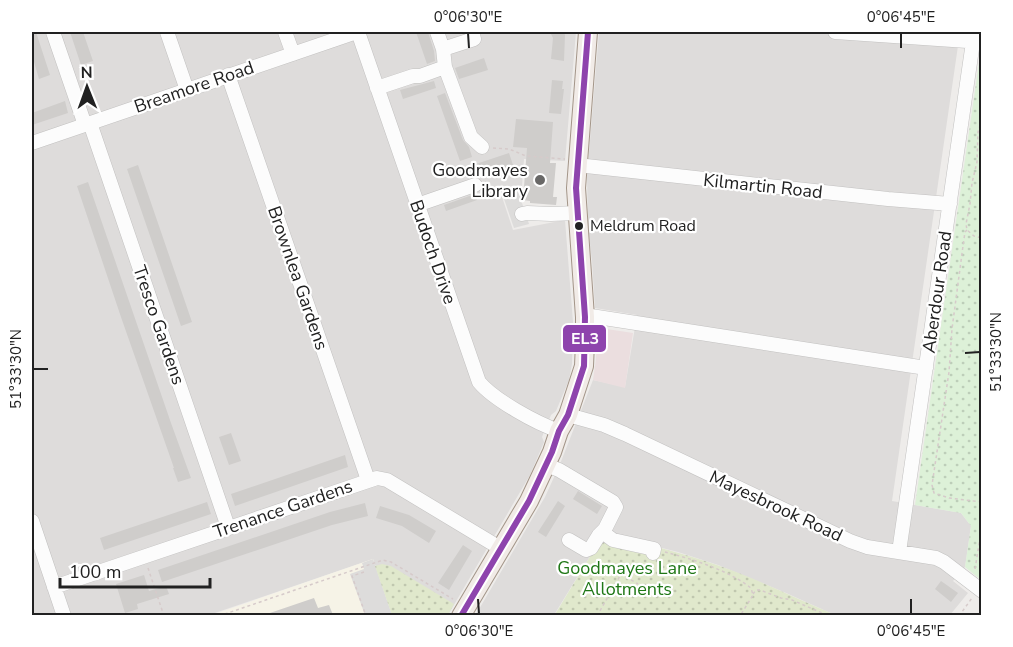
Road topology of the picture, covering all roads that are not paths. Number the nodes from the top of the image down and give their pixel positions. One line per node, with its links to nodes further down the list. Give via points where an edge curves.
1 (53, 32): 17 (street, Tresco Gardens)
2 (167, 32): 16 (street)
3 (285, 32): 12 (street)
4 (358, 32): 12 (street, Breamore Road); 15 (street, Budoch Drive)
5 (437, 32): 11 (street)
6 (472, 32): 11 (street, via 474,39)
7 (588, 32): 20 (main road)
8 (835, 32): 9 (street)
9 (844, 32): 10 (street)
10 (977, 42): 22 (street, Aberdour Road)
11 (443, 49): 13 (street)
12 (293, 54): 14 (street, Breamore Road)
13 (445, 67): 15 (street); 19 (street, via 471,137)
14 (228, 75): 16 (street, Breamore Road); 30 (street, Brownlea Gardens)
15 (377, 87): 23 (street, Budoch Drive)
16 (187, 90): 17 (street, Breamore Road)
17 (88, 124): 18 (street, Breamore Road); 32 (street, Tresco Gardens)
18 (32, 143)
19 (482, 147)
20 (577, 163): 22 (street, Kilmartin Road); 24 (main road)
21 (475, 185): 23 (street)
22 (950, 204): 27 (street, Aberdour Road)
23 (417, 205): 28 (street, Budoch Drive, via 479,382 494,396 544,425)
24 (577, 213): 25 (street); 26 (main road)
25 (522, 214)
26 (585, 317): 27 (street); 28 (main road, via 584,366)
27 (926, 368): 37 (street, Aberdour Road)
28 (563, 423): 29 (main road); 37 (street, Mayesbrook Road, via 604,425 850,541)
29 (546, 465): 33 (street, via 613,502 616,507); 35 (main road)
30 (368, 480): 32 (street, Trenance Gardens); 35 (street, Trenance Gardens, via 387,480)
31 (32, 520): 38 (street)
32 (228, 527): 38 (street, Trenance Gardens)
33 (605, 529): 34 (street, via 586,550); 36 (street, via 605,534 614,540)
34 (569, 540)
35 (500, 548): 40 (main road)
36 (653, 551)
37 (899, 552): 39 (street, Mayesbrook Road, via 944,562)
38 (54, 587): 41 (street)
39 (978, 593)
40 (463, 611)
41 (64, 615)

